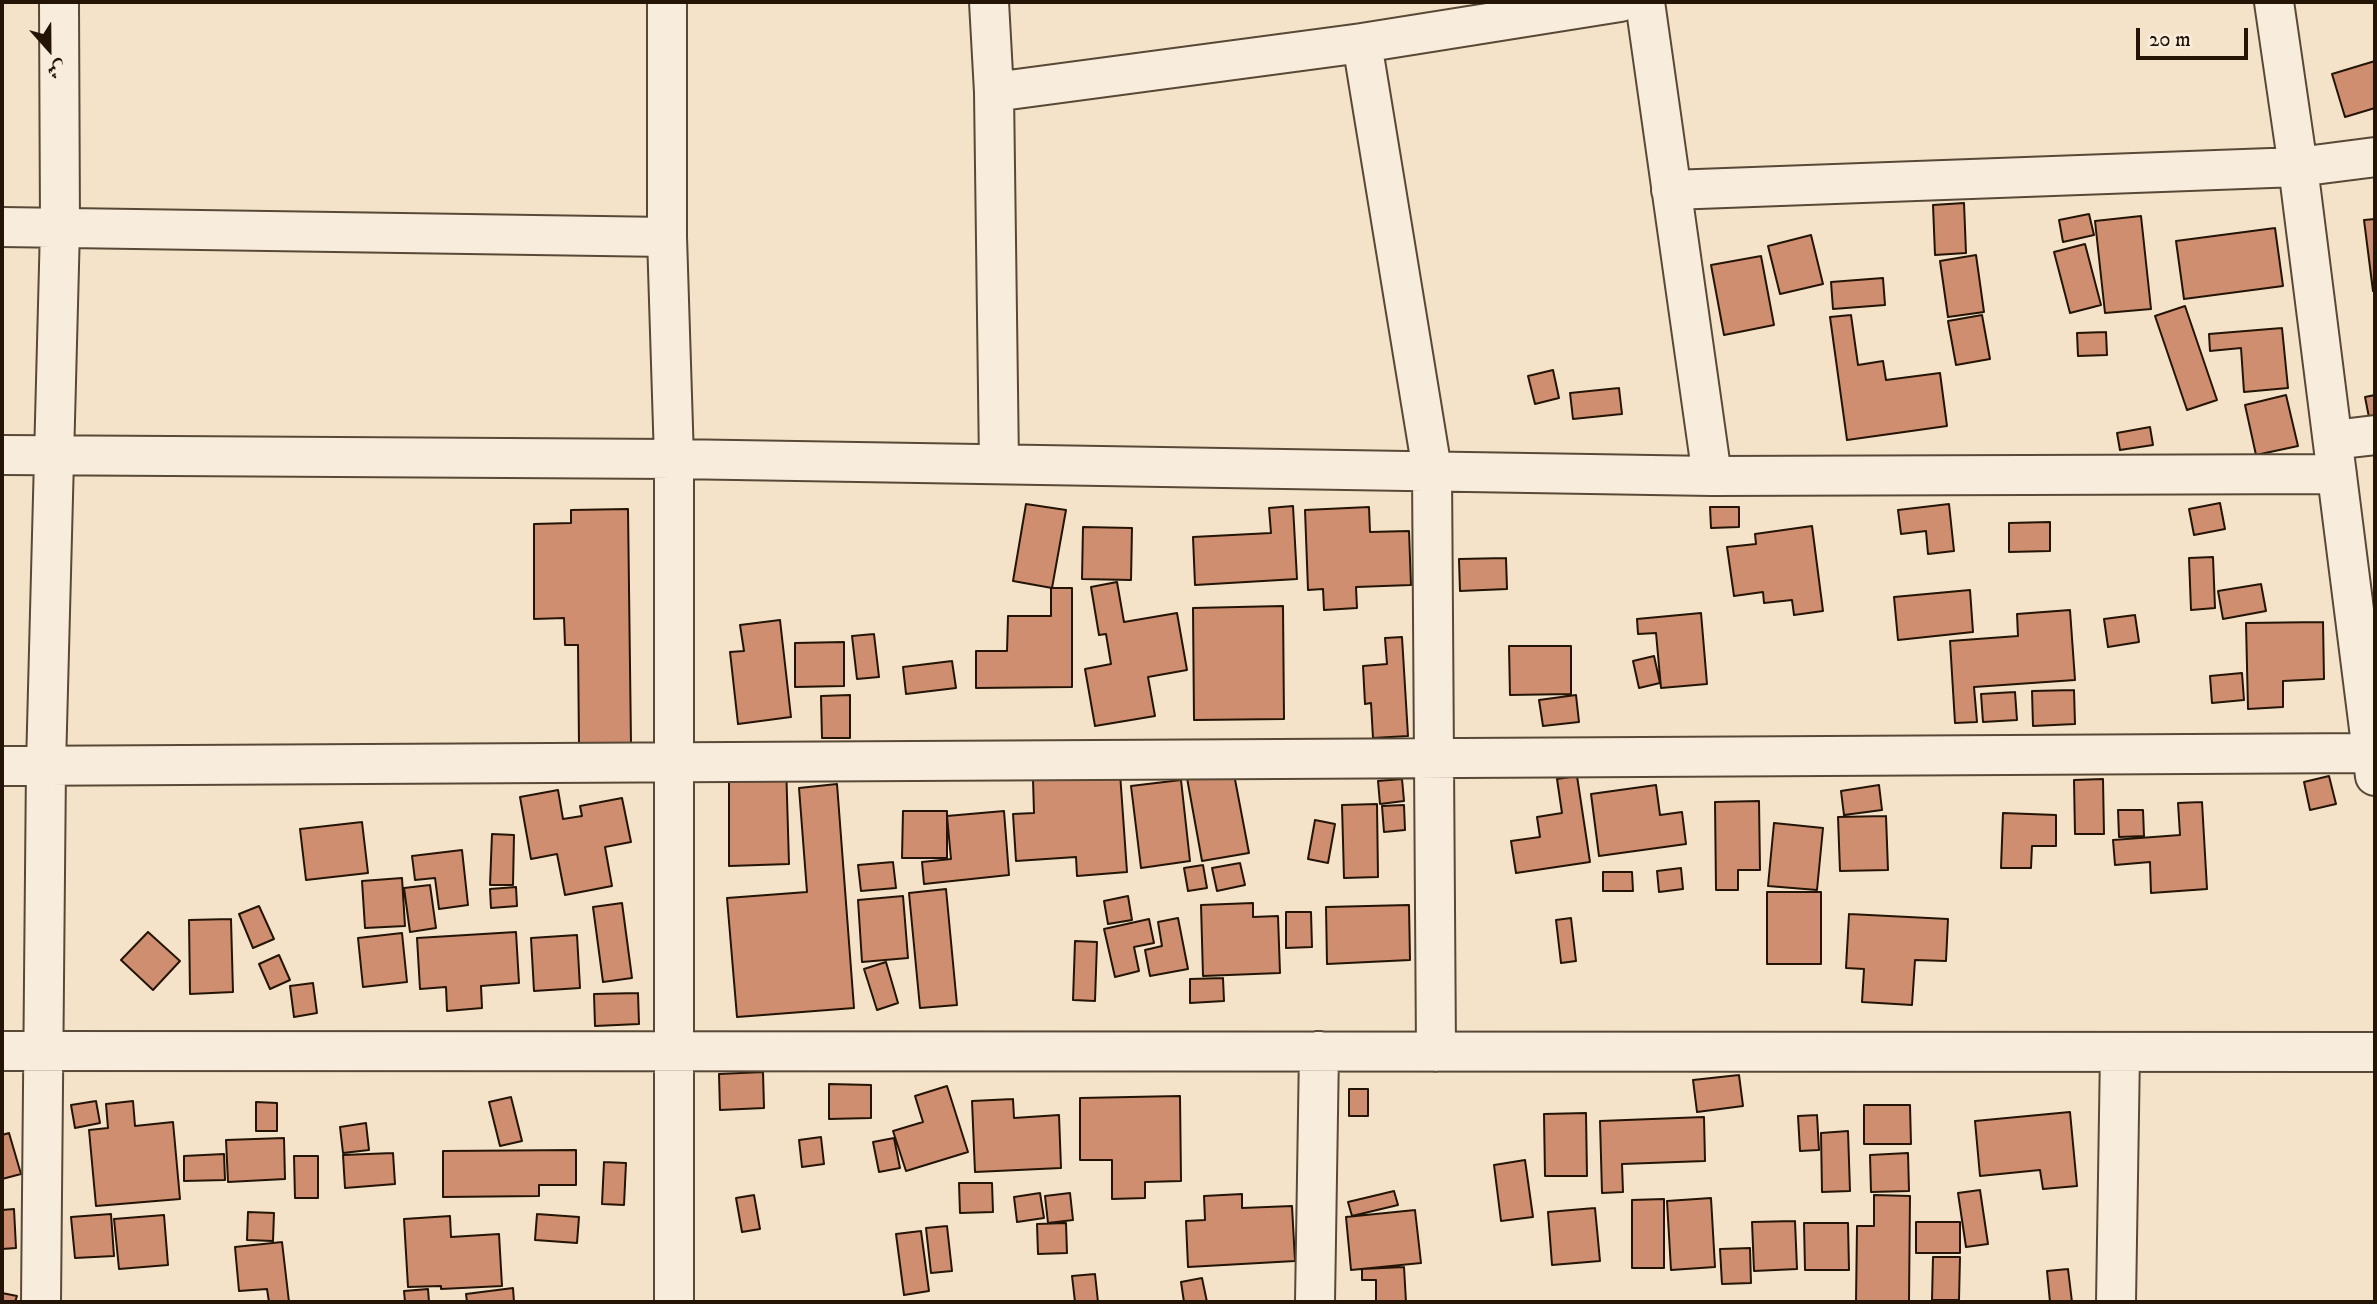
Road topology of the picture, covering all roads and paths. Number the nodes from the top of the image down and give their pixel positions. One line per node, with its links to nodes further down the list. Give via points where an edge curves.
1 (59, 2): 13 (street)
2 (667, 2): 14 (street)
3 (989, 2): 8 (street)
4 (1620, 2): 7 (street)
5 (1645, 2): 11 (street)
6 (2274, 2): 10 (street)
7 (1362, 43): 8 (street); 21 (street)
8 (994, 92): 20 (street)
9 (2375, 157): 10 (street)
10 (2298, 167): 11 (street); 18 (street)
11 (1671, 190): 22 (street)
12 (2, 227): 13 (street)
13 (60, 228): 14 (street); 17 (street)
14 (667, 237): 19 (street)
15 (2375, 435): 18 (street)
16 (2, 455): 17 (street)
17 (53, 456): 19 (street); 27 (street)
18 (2335, 457): 22 (street); 23 (street)
19 (674, 459): 20 (street); 25 (street)
20 (999, 464): 21 (street)
21 (1432, 470): 22 (street); 24 (street)
22 (1712, 475)
23 (2373, 748): 24 (street)
24 (1434, 759): 25 (street); 32 (street)
25 (674, 762): 27 (street); 31 (street)
26 (2, 766): 27 (street)
27 (46, 766): 29 (street)
28 (2, 1051): 29 (street)
29 (44, 1051): 31 (street); 35 (street)
30 (1318, 1051): 31 (street); 32 (street); 37 (street)
31 (674, 1052): 36 (street)
32 (1436, 1052): 33 (street)
33 (2120, 1052): 34 (street); 38 (street)
34 (2375, 1052)
35 (41, 1302)
36 (674, 1302)
37 (1315, 1302)
38 (2116, 1302)

